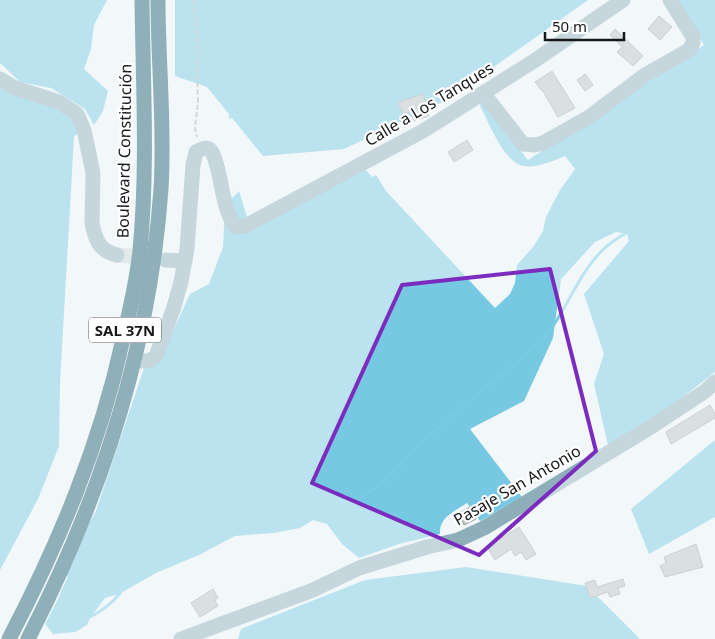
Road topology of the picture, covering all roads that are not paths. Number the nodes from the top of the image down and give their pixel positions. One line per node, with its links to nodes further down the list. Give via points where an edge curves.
1 (142, 0): 12 (highway, Boulevard Constitución / SAL 37N, via 144,195 140,252 128,316 94,448 37,586)
2 (158, 0): 10 (highway, Boulevard Constitución / SAL 37N, via 161,186 153,261)
3 (623, 0): 6 (street, Calle a Los Tanques)
4 (670, 0): 6 (street, via 692,38 689,50 645,75 589,117 543,143 523,144)
5 (0, 79): 7 (street, via 15,88 59,102 76,114 84,130 93,173 93,232 99,245)
6 (483, 94): 9 (street, Calle a Los Tanques, via 423,131 245,226 236,227 232,223 216,162 211,151 201,148 194,157)
7 (116, 255)
8 (165, 260): 9 (street)
9 (185, 261): 10 (street, via 173,310 156,356 149,362)
10 (134, 361): 13 (highway, Boulevard Constitución / SAL 37N, via 102,473 57,584)
11 (715, 382): 14 (street, Pasaje San Antonio, via 651,428 484,528 458,540 359,568 313,590)
12 (9, 639)
13 (28, 639)
14 (181, 639)

